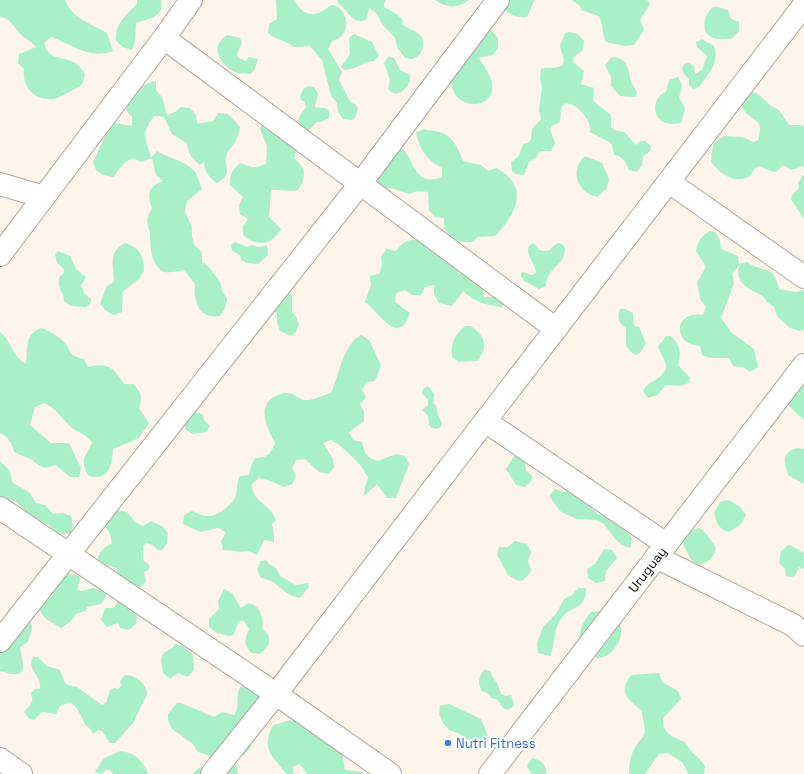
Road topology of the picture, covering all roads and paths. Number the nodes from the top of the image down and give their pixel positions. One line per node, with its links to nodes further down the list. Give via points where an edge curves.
1 (191, 0): 4 (street)
2 (498, 0): 7 (street)
3 (804, 5): 5 (street)
4 (164, 38): 7 (street); 8 (street)
5 (669, 182): 10 (street); 11 (street)
6 (0, 184): 8 (street)
7 (360, 184): 11 (street); 16 (street)
8 (44, 197): 9 (street)
9 (0, 255)
10 (804, 277)
11 (556, 329): 13 (street)
12 (804, 365): 15 (street, Uruguay)
13 (485, 421): 15 (street); 19 (street)
14 (0, 508): 16 (street)
15 (661, 550): 17 (street, via 793,625); 24 (street, Uruguay)
16 (69, 555): 18 (street); 19 (street)
17 (804, 635)
18 (0, 641)
19 (276, 694): 22 (street); 23 (street)
20 (0, 759): 21 (street)
21 (21, 774)
22 (212, 774)
23 (390, 774)
24 (490, 774)

